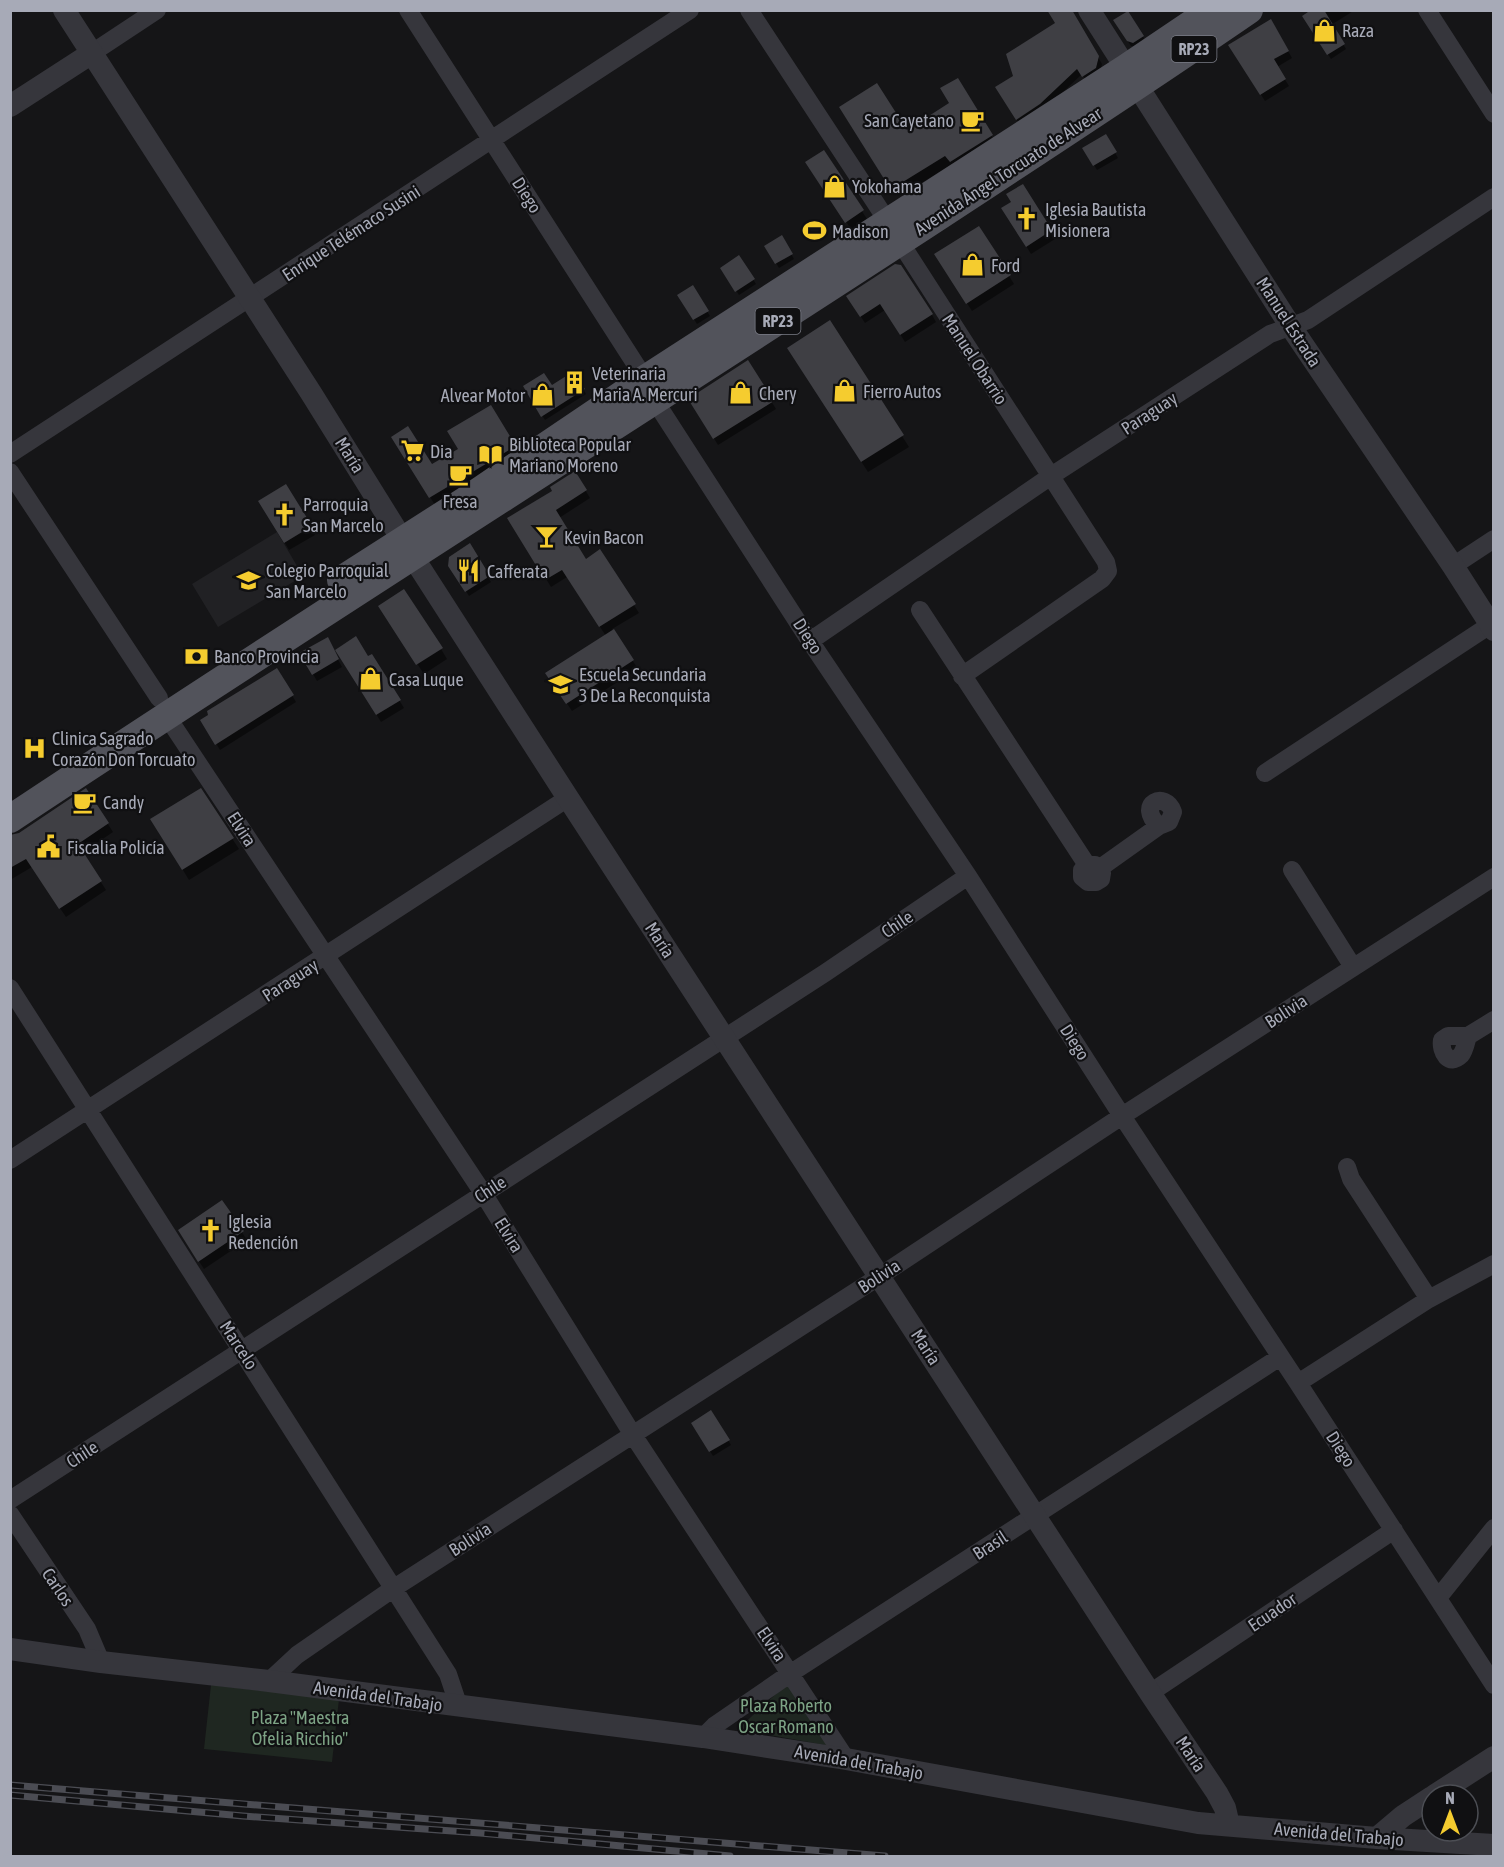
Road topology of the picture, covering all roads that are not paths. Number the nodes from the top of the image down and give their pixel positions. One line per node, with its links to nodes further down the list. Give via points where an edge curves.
1 (64, 10): 10 (street, María)
2 (157, 10): 10 (street)
3 (408, 10): 14 (street, Diego)
4 (690, 10): 14 (street, Enrique Telémaco Susini)
5 (749, 10): 16 (street, Manuel Obarrio)
6 (1089, 10): 11 (street, Manuel Estrada)
7 (1212, 10): 11 (main road, Avenida Ángel Torcuato de Alvear / RP23)
8 (1249, 10): 11 (main road, Avenida Ángel Torcuato de Alvear / RP23)
9 (1426, 10): 13 (street)
10 (92, 53): 12 (street); 17 (street, María)
11 (1132, 77): 16 (main road, Avenida Ángel Torcuato de Alvear / RP23); 18 (street, Manuel Estrada)
12 (10, 106)
13 (1494, 114)
14 (492, 140): 17 (street, Enrique Telémaco Susini); 19 (street, Diego)
15 (1494, 198): 18 (street, Paraguay, via 1308,320)
16 (894, 232): 19 (main road, Avenida Ángel Torcuato de Alvear / RP23); 22 (street, Manuel Obarrio)
17 (250, 299): 20 (street, Enrique Telémaco Susini); 24 (street, María)
18 (1291, 327): 22 (street, Paraguay, via 1270,334); 25 (street, Manuel Estrada)
19 (650, 390): 24 (main road, Avenida Ángel Torcuato de Alvear / RP23); 28 (street, Diego)
20 (10, 454)
21 (10, 472): 30 (street, Elvira)
22 (1051, 476): 28 (street, Paraguay); 29 (street, Manuel Obarrio, via 1108,571)
23 (1494, 539): 25 (street)
24 (408, 548): 30 (main road, Avenida Ángel Torcuato de Alvear / RP23); 33 (street, María)
25 (1453, 566): 27 (street, Manuel Estrada)
26 (920, 610): 29 (street)
27 (1492, 627): 31 (street)
28 (810, 641): 37 (street, Diego)
29 (962, 676): 35 (street, via 1094,866)
30 (163, 706): 32 (main road, Avenida Ángel Torcuato de Alvear / RP23); 34 (main road, Avenida Ángel Torcuato de Alvear / RP23); 39 (street, Elvira)
31 (1265, 773)
32 (10, 797)
33 (568, 798): 39 (street, Paraguay); 44 (street, María)
34 (10, 819)
35 (1159, 826)
36 (1292, 870): 40 (street)
37 (968, 876): 44 (street, Chile); 46 (street, Diego)
38 (1494, 877): 40 (street, Bolivia)
39 (326, 956): 45 (street, Paraguay); 49 (street, Elvira)
40 (1353, 968): 46 (street, Bolivia)
41 (10, 988): 45 (street, Marcelo)
42 (1494, 1020): 43 (street)
43 (1468, 1036)
44 (724, 1038): 49 (street, Chile); 51 (street, María)
45 (87, 1111): 47 (street, Paraguay); 53 (street, Marcelo)
46 (1122, 1116): 51 (street, Bolivia); 54 (street, Diego)
47 (10, 1160)
48 (1347, 1167): 52 (street)
49 (483, 1193): 53 (street, Chile); 56 (street, Elvira)
50 (1494, 1264): 52 (street)
51 (880, 1276): 56 (street, Bolivia); 59 (street, María)
52 (1429, 1299): 55 (street)
53 (243, 1350): 57 (street, Chile); 62 (street, Marcelo)
54 (1280, 1356): 55 (street, Diego); 59 (street, Brasil)
55 (1298, 1383): 61 (street, Diego)
56 (633, 1435): 62 (street, Bolivia); 66 (street, Elvira)
57 (10, 1500)
58 (10, 1514): 65 (street, Carlos, via 87,1629)
59 (1035, 1515): 66 (street, Brasil); 69 (street, María)
60 (1494, 1528): 63 (street)
61 (1394, 1530): 63 (street, Diego); 69 (street, Ecuador)
62 (394, 1588): 67 (street, Bolivia, via 297,1655); 70 (street, Marcelo, via 448,1674)
63 (1438, 1598): 68 (street, Diego)
64 (10, 1649): 65 (street, Avenida del Trabajo)
65 (101, 1662): 67 (street, Avenida del Trabajo)
66 (791, 1673): 71 (street, Brasil, via 714,1725); 73 (street, Elvira)
67 (268, 1681): 70 (street, Avenida del Trabajo)
68 (1494, 1685)
69 (1150, 1693): 76 (street, María, via 1217,1793)
70 (459, 1707): 71 (street, Avenida del Trabajo)
71 (704, 1737): 73 (street, Avenida del Trabajo)
72 (1494, 1757): 74 (street)
73 (846, 1759): 76 (street, Avenida del Trabajo, via 1162,1818)
74 (1453, 1783)
75 (1420, 1805): 77 (street)
76 (1228, 1825): 77 (street, Avenida del Trabajo)
77 (1377, 1838): 78 (street, Avenida del Trabajo)
78 (1494, 1845)

